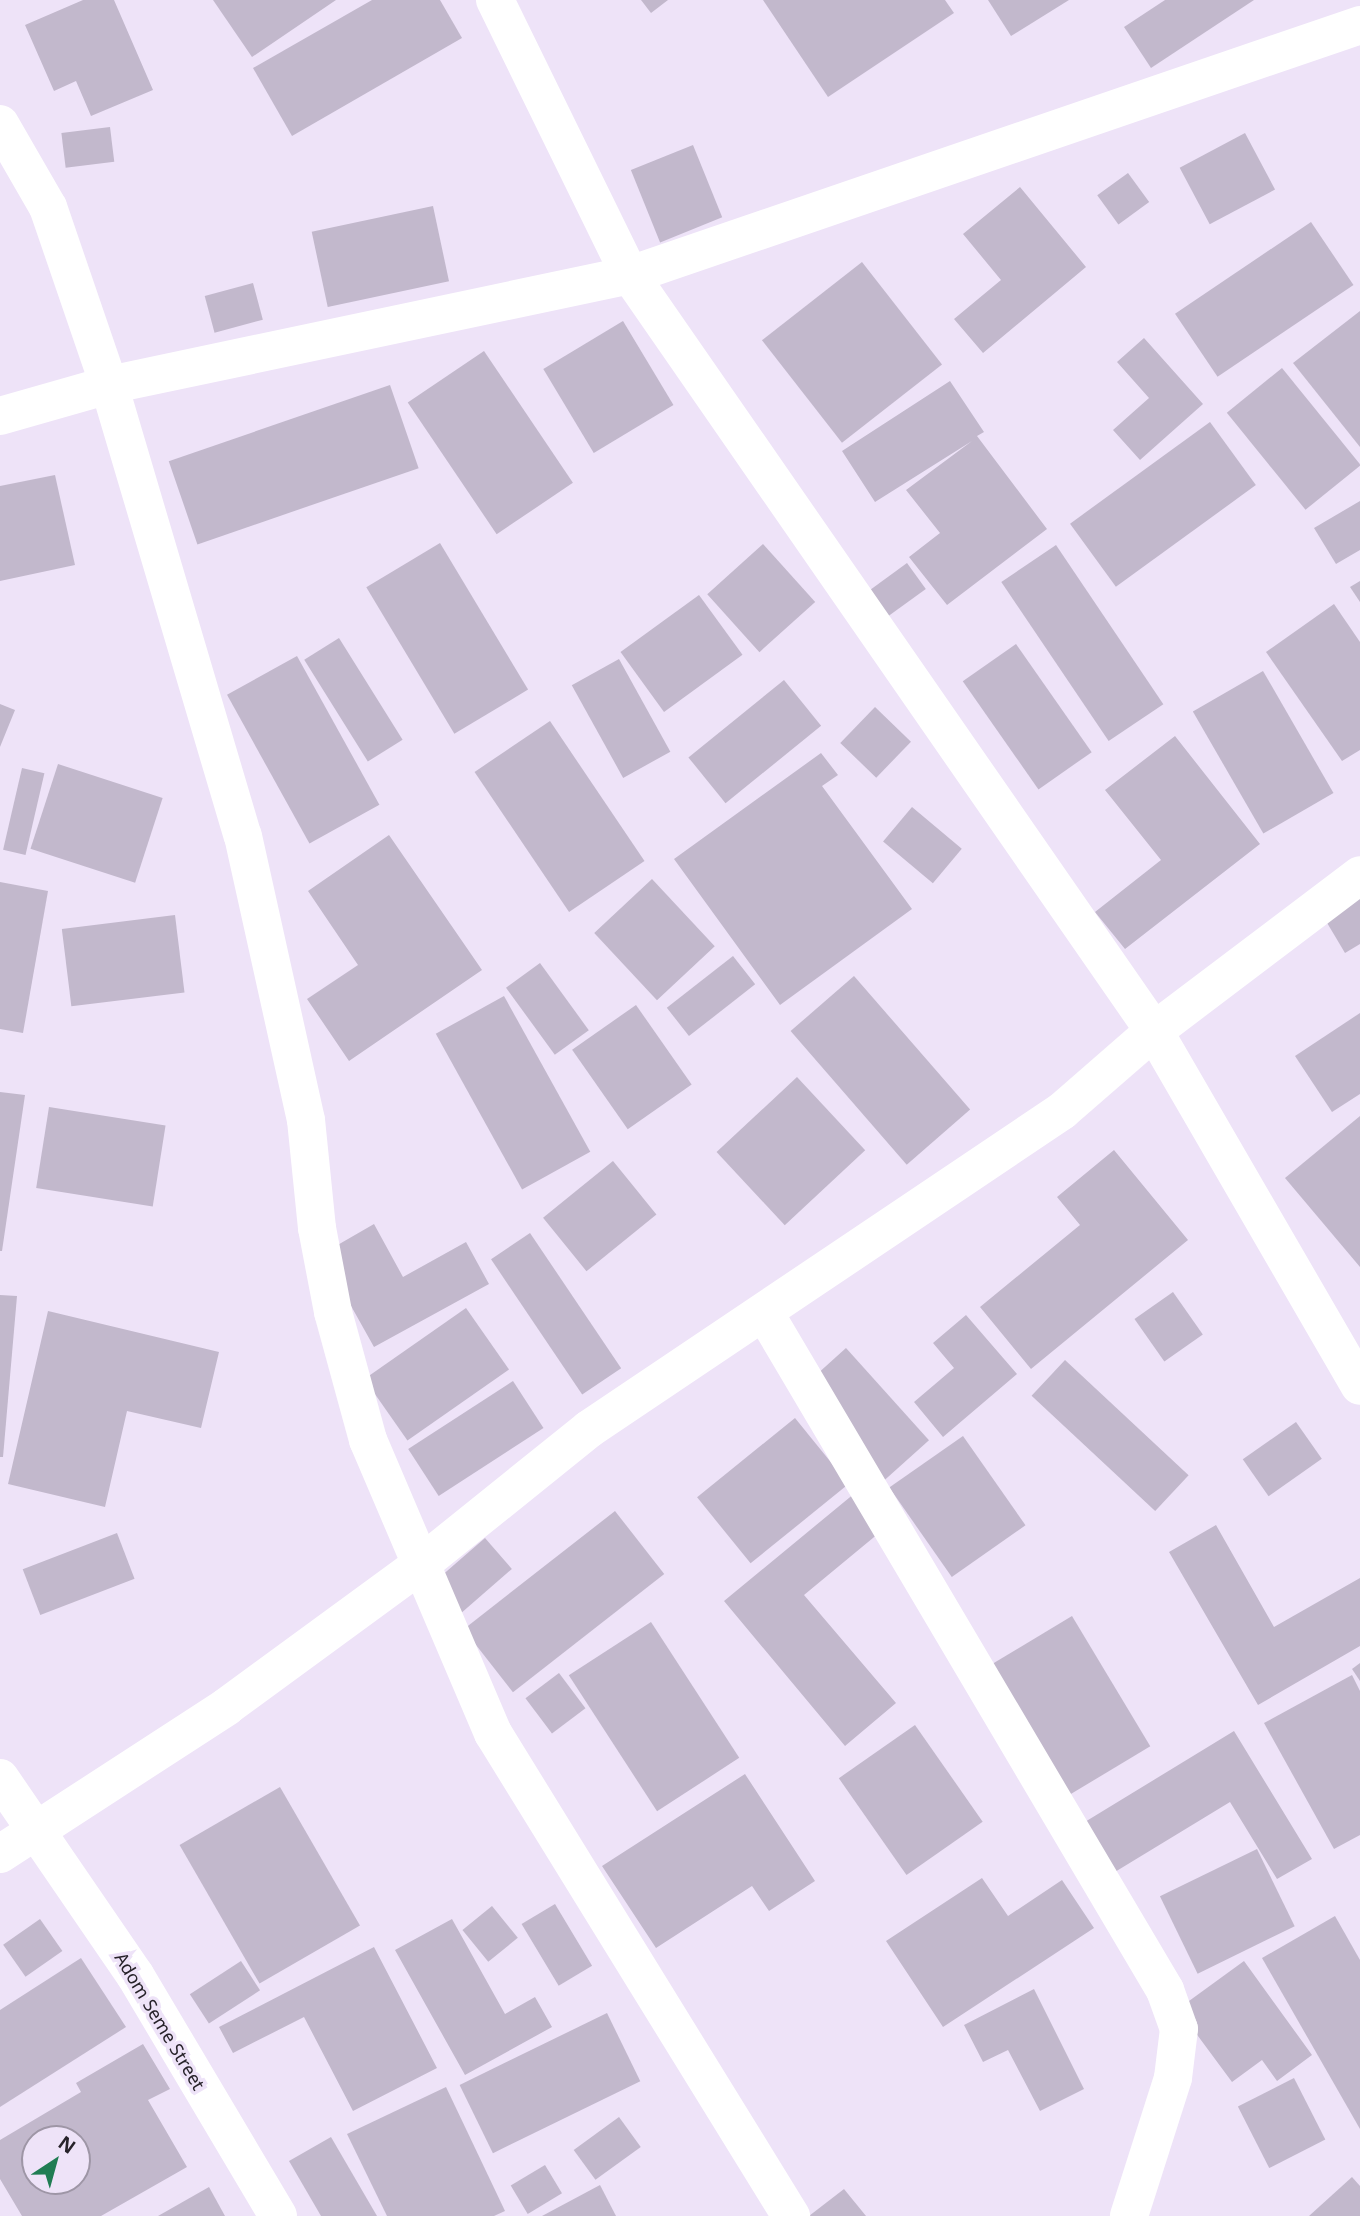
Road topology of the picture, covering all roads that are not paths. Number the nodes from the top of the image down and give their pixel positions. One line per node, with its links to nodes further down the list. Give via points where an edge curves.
1 (495, 0): 4 (street)
2 (1360, 25): 4 (street)
3 (0, 124): 5 (street, via 48,207)
4 (629, 275): 5 (street); 8 (street)
5 (108, 385): 6 (street); 11 (street, via 243,836 306,1121 317,1227 334,1312 368,1440)
6 (0, 416)
7 (1360, 875): 8 (street)
8 (1154, 1031): 9 (street, via 1062,1111); 10 (street)
9 (765, 1312): 11 (street, via 589,1429); 17 (street, via 1165,1990 1179,2029 1173,2078)
10 (1360, 1386)
11 (420, 1565): 13 (street, via 226,1707); 16 (street, via 493,1733)
12 (0, 1778): 13 (street, Adom Seme Street)
13 (36, 1831): 14 (street); 15 (street, Adom Seme Street, via 135,1975)
14 (0, 1854)
15 (278, 2216)
16 (792, 2216)
17 (1129, 2216)

